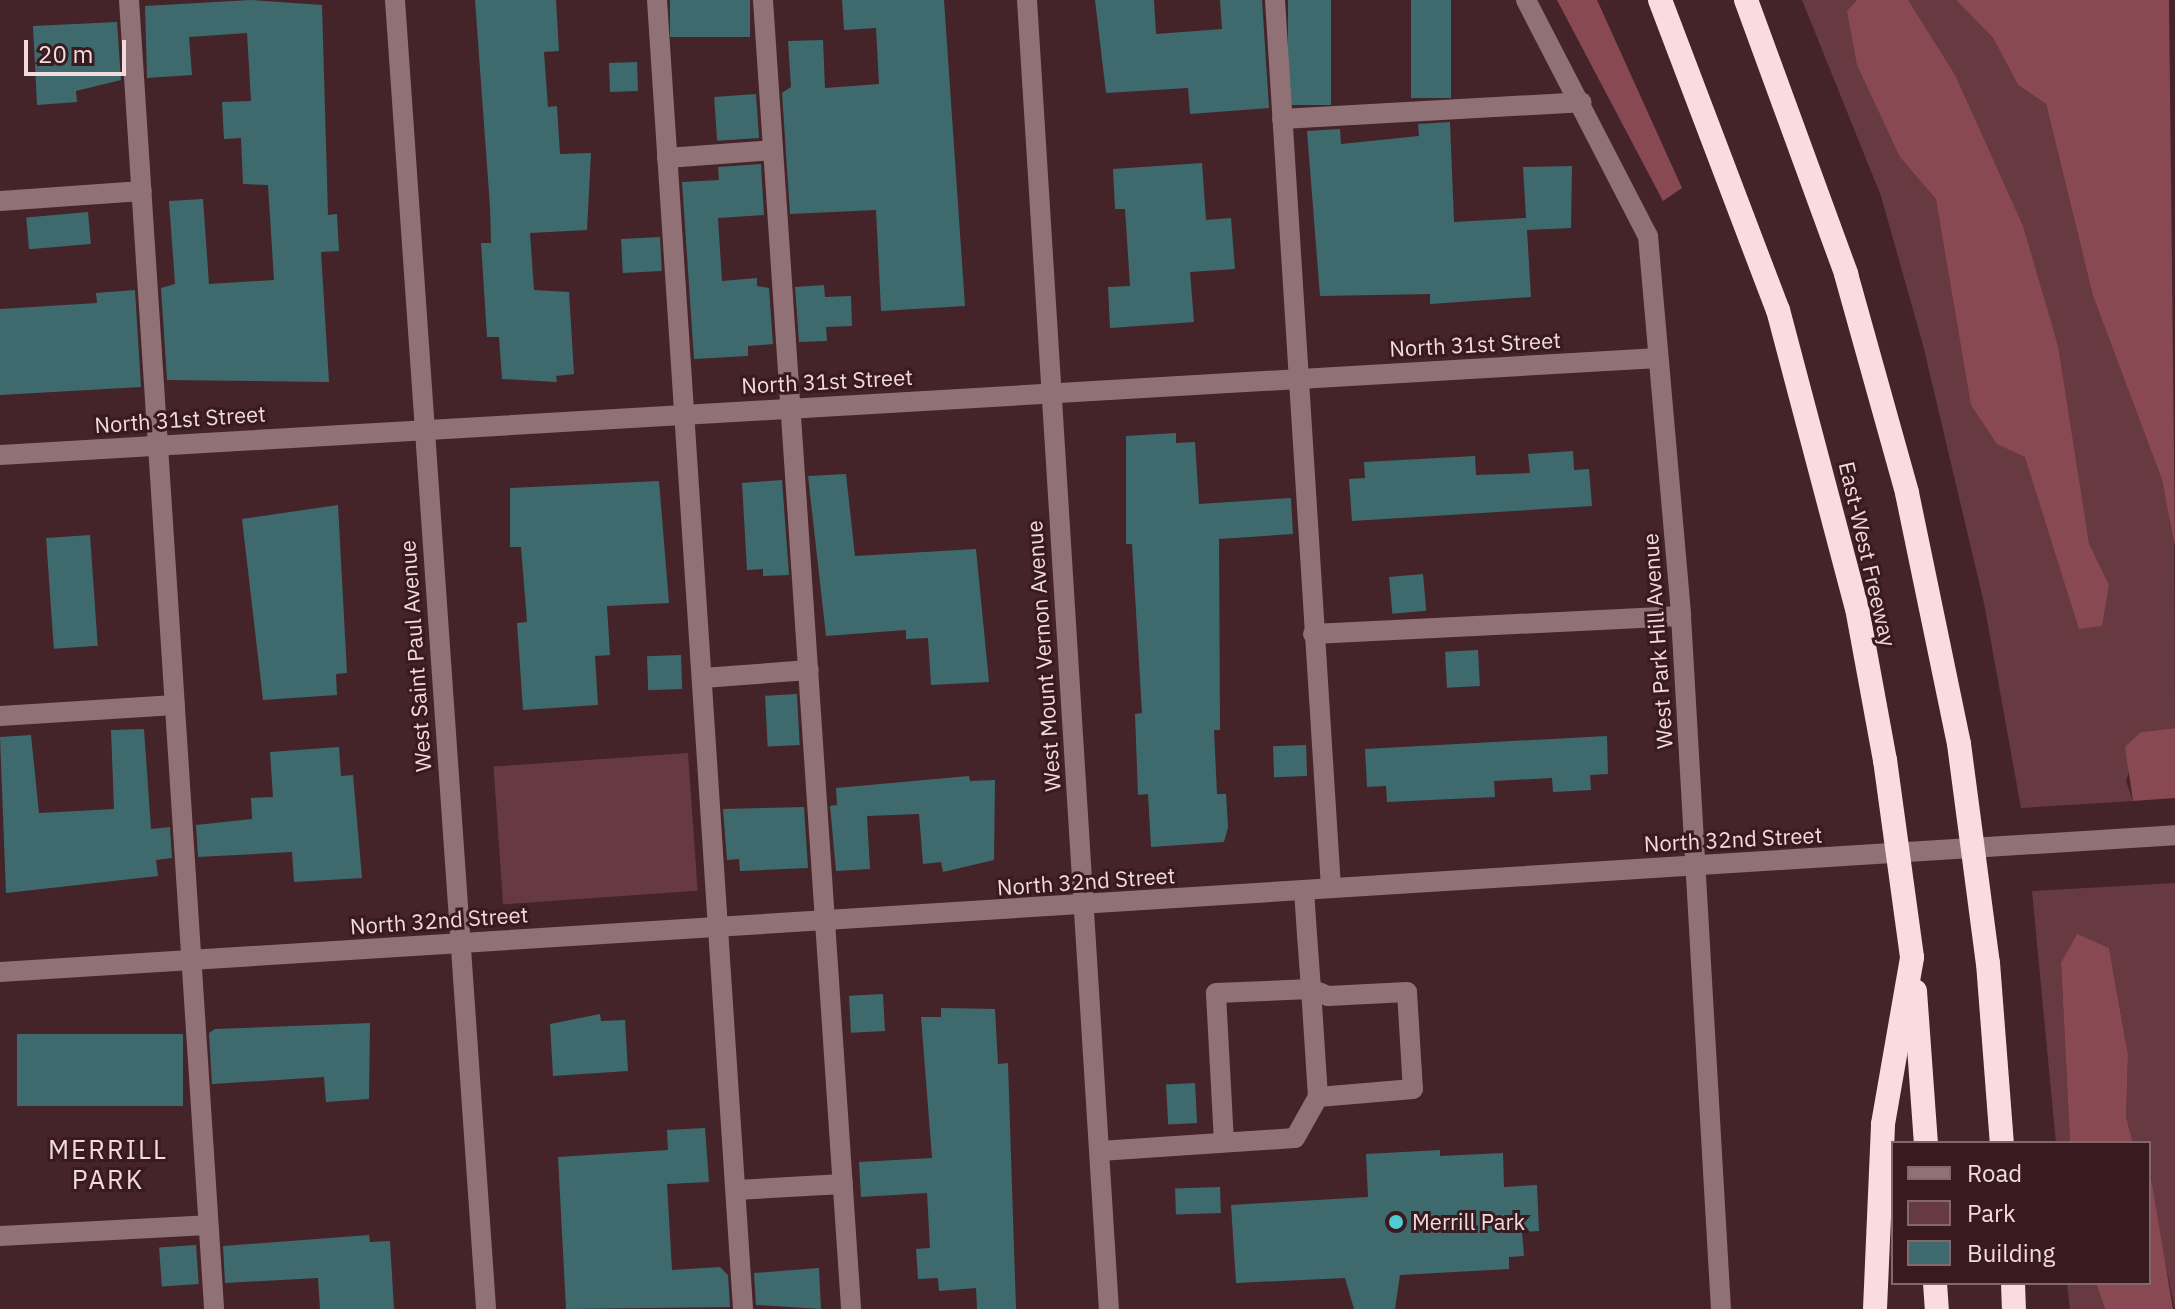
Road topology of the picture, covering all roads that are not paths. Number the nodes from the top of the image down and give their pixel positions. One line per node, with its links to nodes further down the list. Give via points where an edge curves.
1 (129, 0): 16 (street)
2 (395, 0): 23 (street, West Saint Paul Avenue)
3 (657, 0): 15 (street)
4 (763, 0): 14 (street)
5 (1027, 0): 20 (street, West Mount Vernon Avenue)
6 (1275, 0): 13 (street)
7 (1526, 0): 12 (street, West Park Hill Avenue)
8 (1641, 0): 11 (highway)
9 (1660, 0): 11 (highway, East-West Freeway)
10 (1746, 0): 46 (highway, bridge, via 1846,274 1907,493 1959,744 1988,963)
11 (1689, 70): 40 (highway, East-West Freeway, bridge, via 1782,324 1857,608)
12 (1582, 102): 13 (street); 18 (street, West Park Hill Avenue, via 1648,236)
13 (1282, 119): 19 (street)
14 (773, 150): 15 (street); 21 (street)
15 (667, 158): 22 (street)
16 (142, 191): 17 (street); 24 (street)
17 (0, 201)
18 (1658, 358): 19 (street, North 31st Street); 26 (street, West Park Hill Avenue)
19 (1297, 376): 20 (street, North 31st Street); 27 (street)
20 (1049, 392): 21 (street, North 31st Street); 36 (street, West Mount Vernon Avenue)
21 (791, 407): 22 (street, North 31st Street); 28 (street)
22 (685, 414): 23 (street, North 31st Street); 29 (street)
23 (425, 426): 24 (street, North 31st Street); 39 (street, West Saint Paul Avenue)
24 (160, 444): 25 (street, North 31st Street); 30 (street)
25 (0, 455)
26 (1681, 616): 27 (street); 33 (street, West Park Hill Avenue)
27 (1313, 634): 34 (street)
28 (809, 670): 29 (street); 37 (street)
29 (703, 678): 38 (street)
30 (175, 705): 31 (street); 41 (street)
31 (0, 716)
32 (2175, 835): 33 (street, North 32nd Street)
33 (1696, 866): 34 (street, North 32nd Street); 60 (street, West Park Hill Avenue)
34 (1331, 888): 35 (street, North 32nd Street)
35 (1304, 890): 36 (street, North 32nd Street); 43 (street)
36 (1084, 906): 37 (street, North 32nd Street); 48 (street, West Mount Vernon Avenue)
37 (827, 920): 38 (street, North 32nd Street); 49 (street)
38 (720, 926): 39 (street, North 32nd Street); 50 (street)
39 (458, 943): 41 (street, North 32nd Street); 56 (street, West Saint Paul Avenue)
40 (1912, 957): 45 (highway, East-West Freeway); 61 (highway, via 1883,1124)
41 (190, 960): 42 (street, North 32nd Street); 51 (street)
42 (0, 972)
43 (1311, 989): 44 (street); 44 (street, via 1328,996 1407,992 1408,1006 1413,1089); 47 (street, via 1216,993)
44 (1318, 1097): 47 (street, via 1295,1138)
45 (1926, 1141)
46 (2002, 1141)
47 (1224, 1142): 48 (street)
48 (1100, 1151): 59 (street, West Mount Vernon Avenue)
49 (843, 1184): 50 (street); 58 (street)
50 (736, 1190): 57 (street)
51 (208, 1225): 52 (street); 55 (street)
52 (0, 1236)
53 (1935, 1285): 62 (highway)
54 (2013, 1285): 63 (highway)
55 (214, 1309)
56 (486, 1309)
57 (743, 1309)
58 (851, 1309)
59 (1109, 1309)
60 (1721, 1309)
61 (1875, 1309)
62 (1937, 1309)
63 (2014, 1309)

